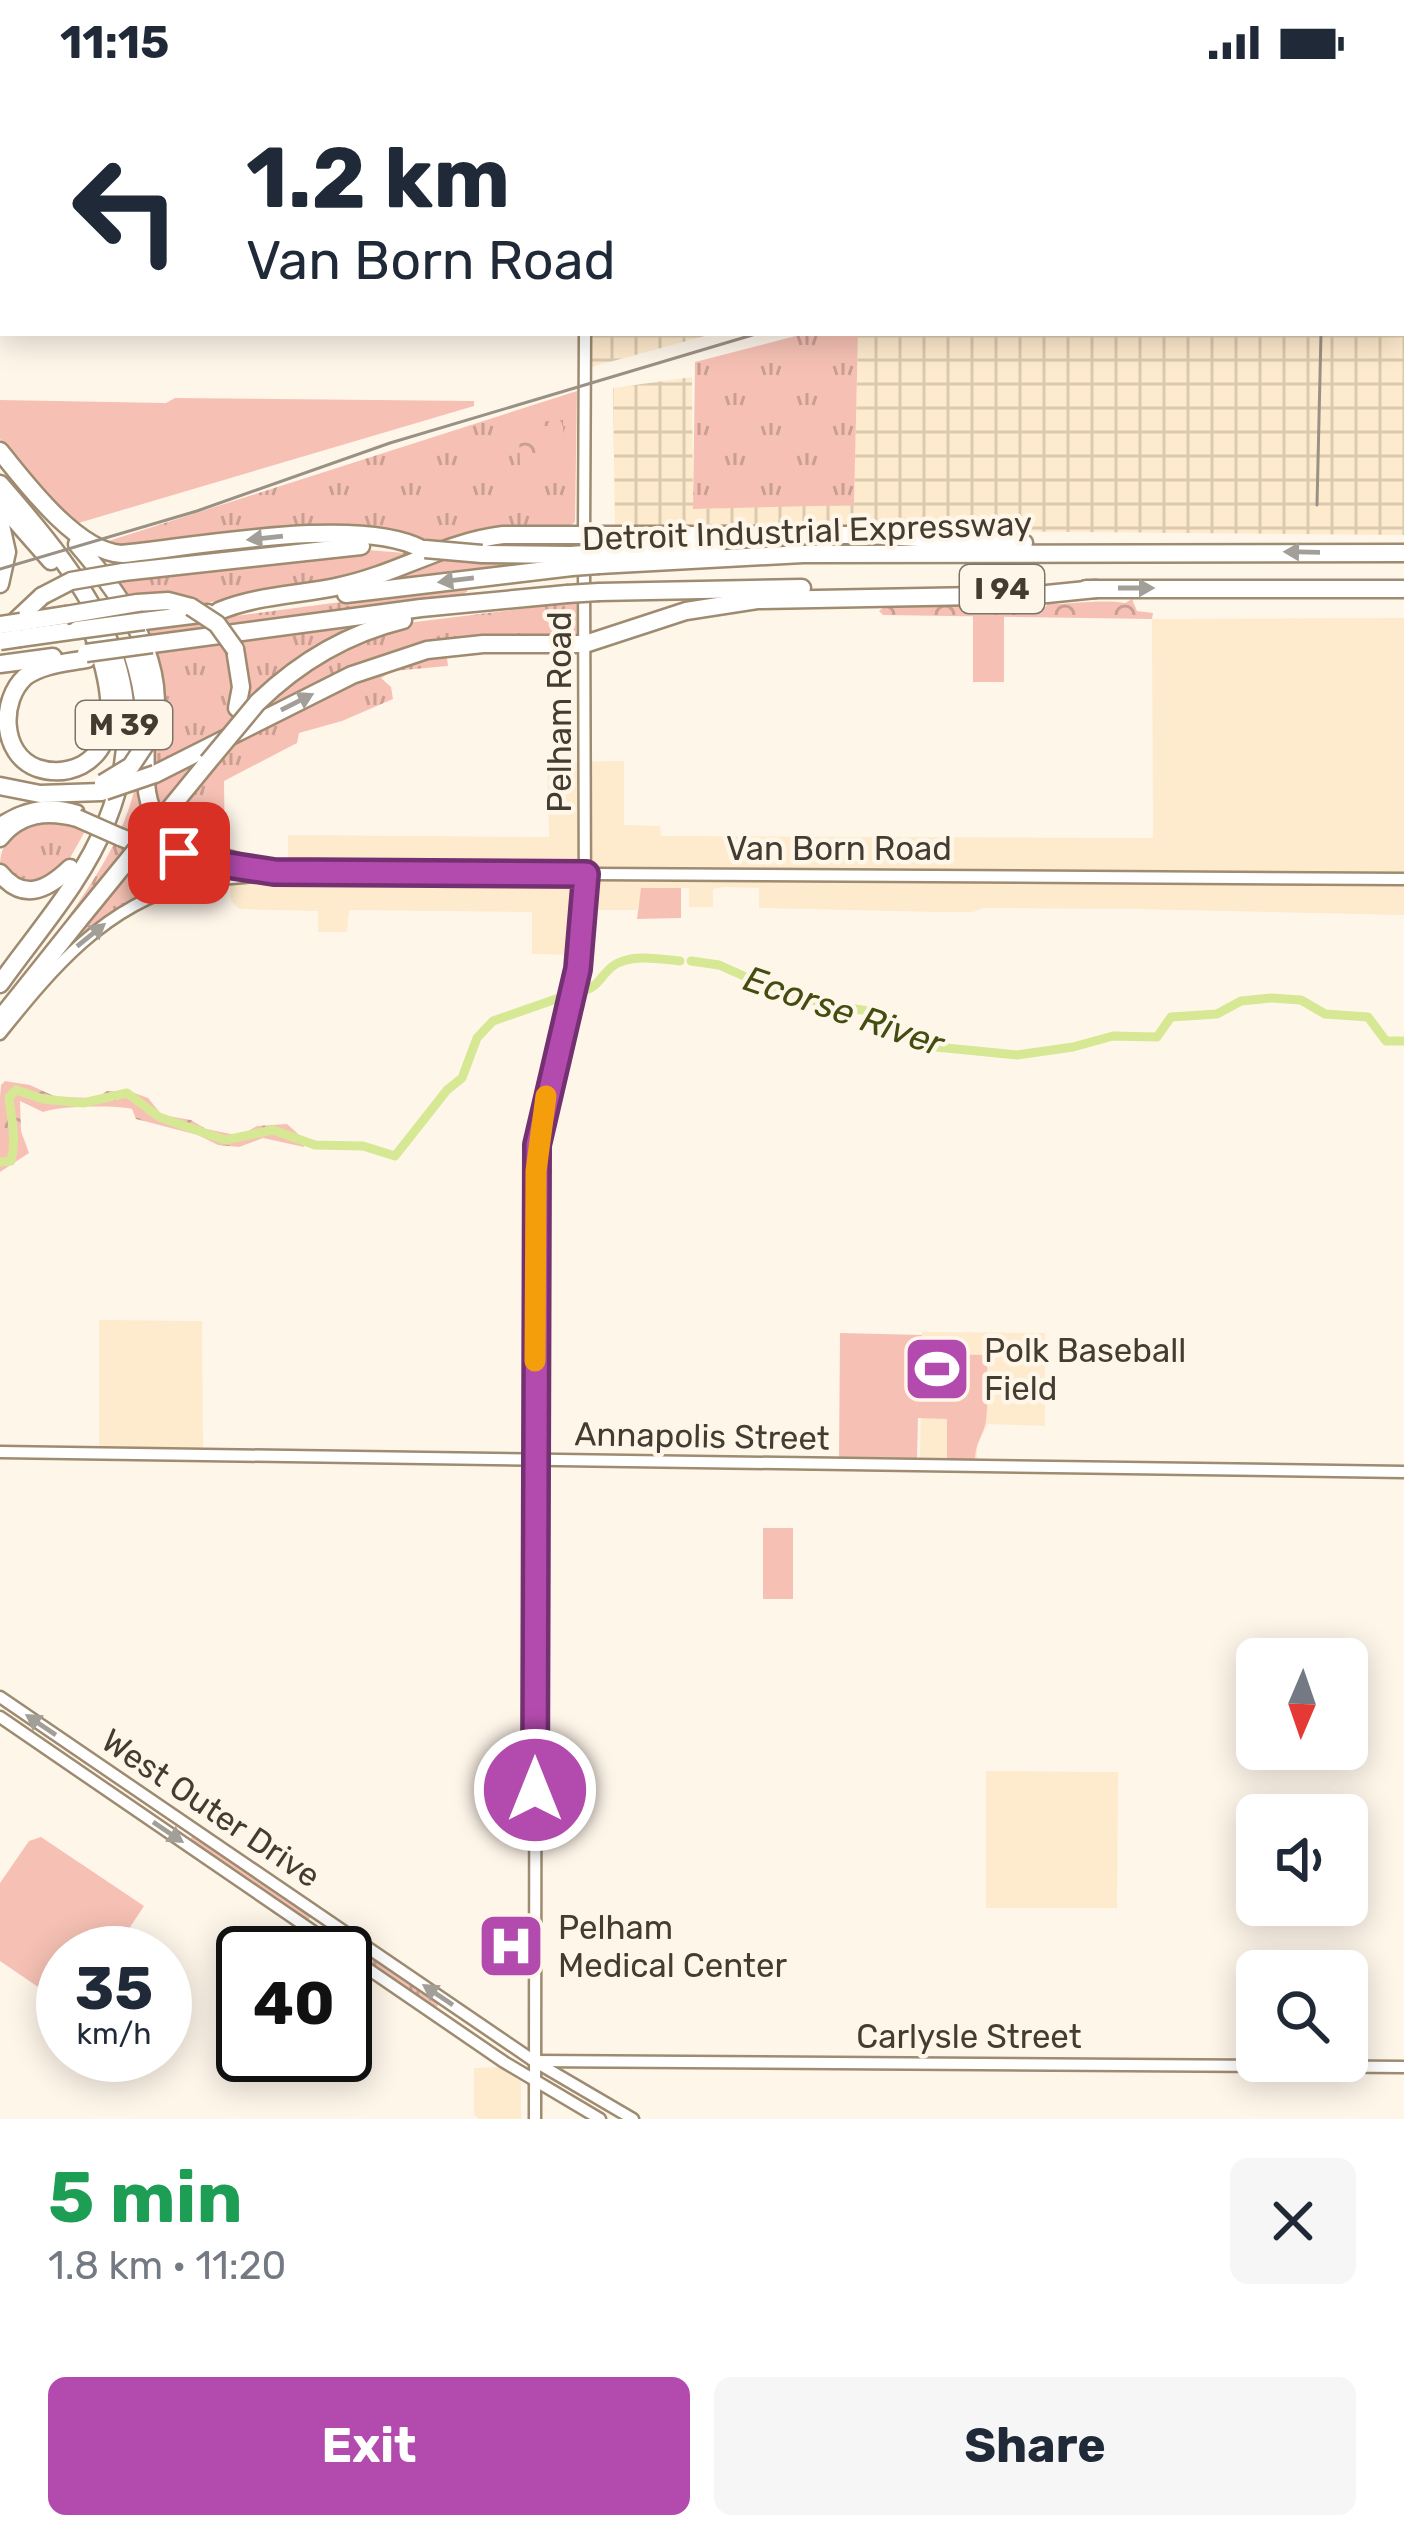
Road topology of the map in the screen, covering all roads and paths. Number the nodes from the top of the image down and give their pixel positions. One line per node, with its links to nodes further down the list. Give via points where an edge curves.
1 (585, 336): 8 (main road, Pelham Road)
2 (0, 451): 5 (highway)
3 (0, 460): 24 (highway, via 118,613)
4 (0, 484): 39 (highway, M 39, via 95,605 123,698 120,778 106,824)
5 (40, 496): 10 (highway, one-way to 5, via 301,534 112,554 80,538); 28 (highway, bridge, via 118,594 155,691 151,736)
6 (0, 503): 19 (highway)
7 (0, 521): 15 (highway, via 8,552)
8 (584, 533): 9 (highway); 20 (highway, via 473,538 364,580); 23 (main road, Pelham Road)
9 (969, 541): 11 (highway); 13 (highway, via 769,543)
10 (423, 549): 14 (highway, bridge); 22 (highway, bridge, via 346,546 71,581 22,612)
11 (1200, 551): 12 (highway, Detroit Industrial Expressway / I 94, one-way to 11); 13 (highway, Detroit Industrial Expressway / I 94)
12 (1404, 553)
13 (599, 559): 14 (highway, Detroit Industrial Expressway / I 94, bridge)
14 (572, 561): 20 (highway, Detroit Industrial Expressway / I 94, one-way to 20)
15 (0, 584)
16 (1096, 589): 17 (highway, Detroit Industrial Expressway / I 94, one-way to 17); 18 (highway, Detroit Industrial Expressway / I 94, bridge); 23 (highway, via 743,601 664,616)
17 (1404, 589)
18 (562, 594): 24 (highway, Detroit Industrial Expressway / I 94, bridge); 29 (highway, bridge, via 380,626 337,644 256,704)
19 (83, 607): 25 (highway, via 105,673 106,735 74,769 28,763 4,730 9,695 33,672); 33 (highway, via 106,662 112,740 104,794)
20 (219, 611): 22 (highway, Detroit Industrial Expressway / I 94, bridge)
21 (0, 625): 29 (highway, bridge, via 158,601 199,610 224,631 238,657 236,708)
22 (0, 641)
23 (585, 644): 28 (highway, one-way to 23, bridge, via 155,775 389,660 452,646); 37 (main road, Pelham Road)
24 (128, 648): 25 (highway, Detroit Industrial Expressway / I 94, bridge); 35 (highway, via 144,709 145,790 154,815 194,850); 41 (highway, M 39, via 133,768 115,829)
25 (87, 656): 26 (highway, Detroit Industrial Expressway / I 94)
26 (5, 664)
27 (3, 787): 28 (highway, via 59,795)
28 (103, 788)
29 (171, 806): 42 (highway, bridge)
30 (79, 815): 31 (main road, via 44,806); 32 (highway, via 35,815); 34 (highway, bridge)
31 (0, 823)
32 (0, 838)
33 (70, 868): 36 (highway, via 33,891); 39 (highway)
34 (193, 870): 35 (highway); 43 (main road, one-way to 34, via 95,931)
35 (268, 870): 37 (main road, Van Born Road)
36 (0, 873)
37 (586, 874): 38 (main road, Van Born Road); 45 (main road, Pelham Road, via 578,969 537,1145)
38 (1404, 879)
39 (41, 926): 40 (highway, M 39)
40 (0, 985)
41 (0, 1003)
42 (0, 1018)
43 (0, 1034)
44 (0, 1452): 45 (main road, Annapolis Street)
45 (535, 1461): 46 (main road, Annapolis Street); 51 (main road, Pelham Road)
46 (1404, 1472)
47 (0, 1697): 49 (main road, West Outer Drive, one-way to 47)
48 (0, 1717): 50 (main road, West Outer Drive, one-way to 50)
49 (507, 2042): 50 (main road); 51 (main road, West Outer Drive)
50 (497, 2056): 54 (main road, West Outer Drive)
51 (534, 2061): 52 (main road, Carlysle Street); 53 (main road, West Outer Drive); 54 (main road, Pelham Road)
52 (1404, 2067)
53 (566, 2079): 55 (main road); 58 (main road, West Outer Drive)
54 (534, 2080): 55 (main road, West Outer Drive); 56 (main road, Pelham Road)
55 (556, 2093): 57 (main road, West Outer Drive)
56 (535, 2119)
57 (599, 2119)
58 (633, 2119)

